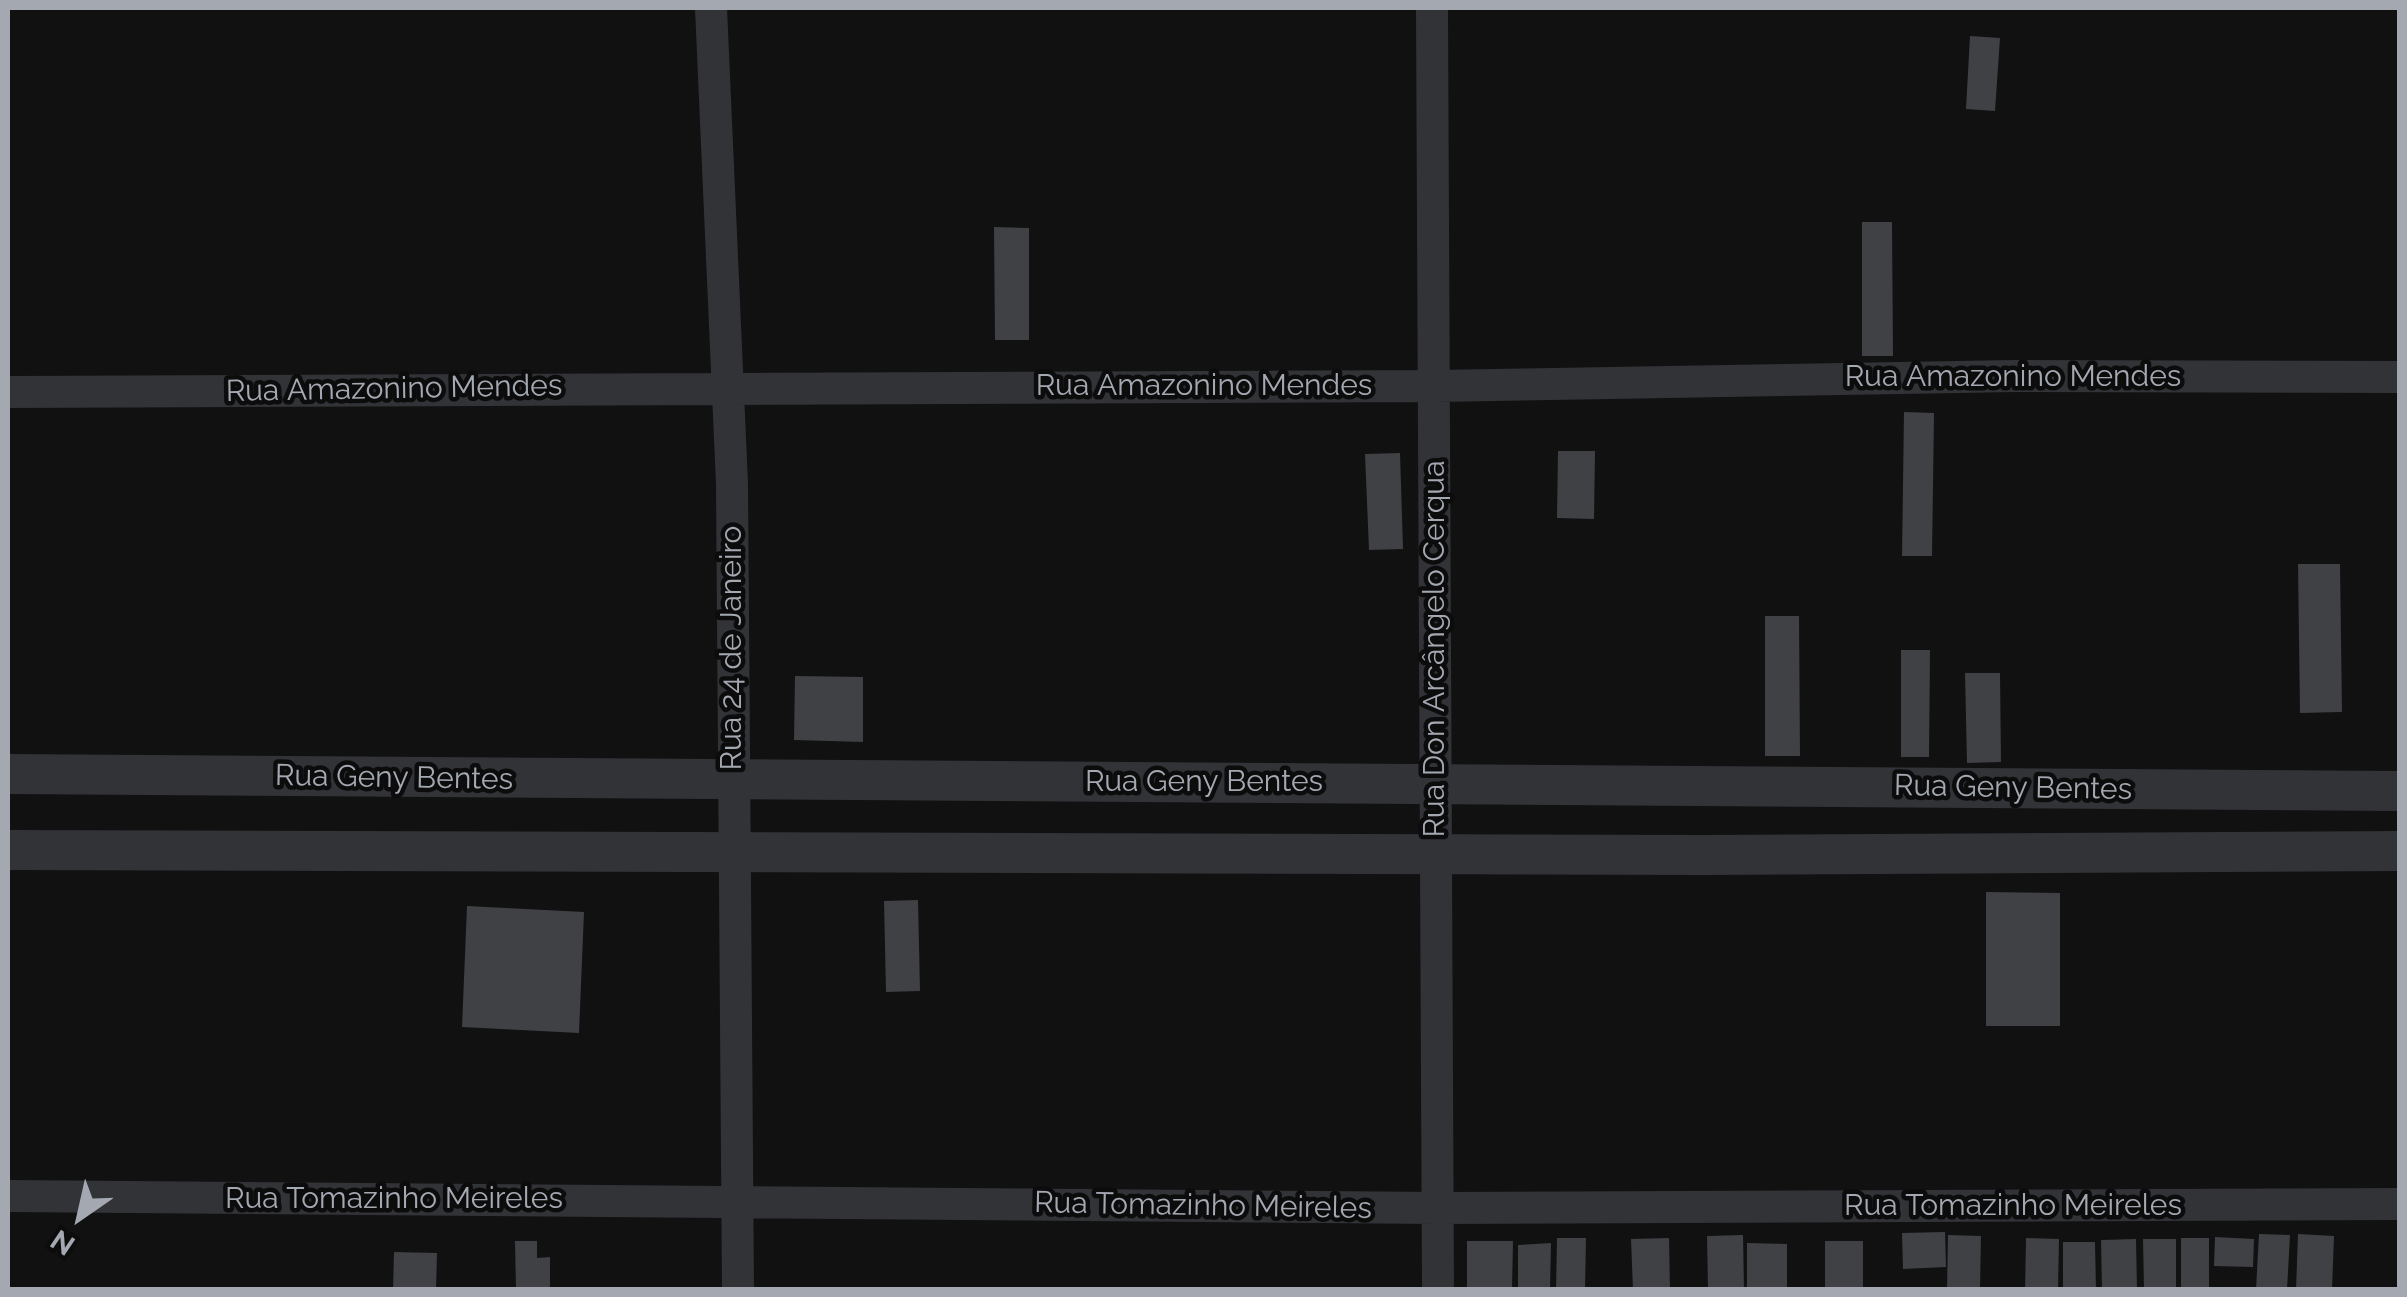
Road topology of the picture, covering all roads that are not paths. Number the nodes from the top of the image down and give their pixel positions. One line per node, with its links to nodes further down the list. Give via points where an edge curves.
1 (711, 8): 4 (street, Rua 24 de Janeiro)
2 (1432, 8): 5 (street, Rua Don Arcângelo Cerqua)
3 (2400, 377): 5 (street, Rua Amazonino Mendes)
4 (728, 386): 5 (street, Rua Amazonino Mendes); 6 (street, Rua Amazonino Mendes); 8 (street, Rua 24 de Janeiro)
5 (1436, 386): 9 (street, Rua Don Arcângelo Cerqua)
6 (8, 392)
7 (8, 774): 8 (street, Rua Geny Bentes)
8 (731, 782): 9 (street, Rua Geny Bentes); 13 (street, Rua 24 de Janeiro)
9 (1436, 782): 10 (street, Rua Geny Bentes); 14 (street, Rua Don Arcângelo Cerqua)
10 (2400, 792)
11 (8, 850): 13 (street, Rua Geny Bentes)
12 (2400, 851): 14 (street, Rua Geny Bentes)
13 (732, 852): 14 (street, Rua Geny Bentes); 16 (street, Rua 24 de Janeiro)
14 (1434, 853): 18 (street, Rua Don Arcângelo Cerqua)
15 (8, 1196): 16 (street, Rua Tomazinho Meireles)
16 (735, 1202): 18 (street, Rua Tomazinho Meireles); 19 (street, Rua 24 de Janeiro)
17 (2400, 1204): 18 (street, Rua Tomazinho Meireles)
18 (1439, 1208): 20 (street, Rua Don Arcângelo Cerqua)
19 (738, 1290)
20 (1438, 1290)

